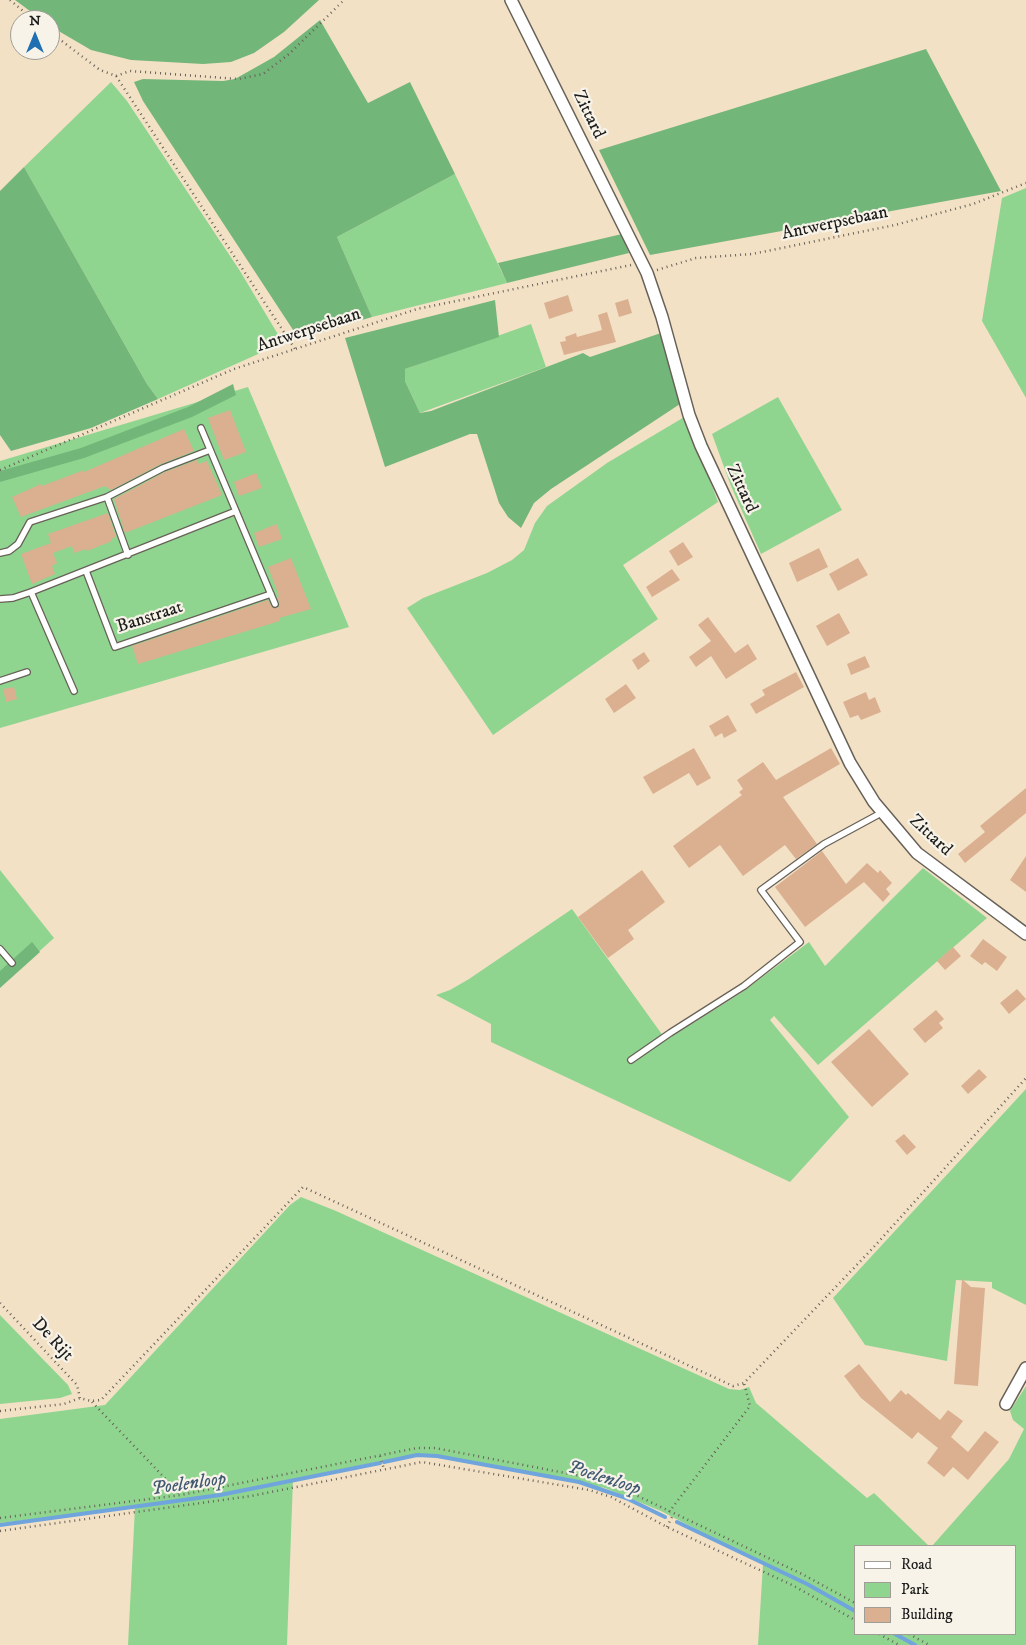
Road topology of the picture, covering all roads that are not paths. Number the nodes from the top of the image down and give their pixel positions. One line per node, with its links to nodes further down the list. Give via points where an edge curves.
1 (511, 0): 16 (street, Zittard, via 644,268 701,446 850,763)
2 (201, 428): 3 (lane)
3 (210, 450): 4 (lane, via 163,468); 5 (lane)
4 (107, 497): 6 (lane, via 30,522 18,544); 7 (lane)
5 (236, 511): 7 (lane); 10 (lane)
6 (0, 554)
7 (128, 555): 8 (lane)
8 (86, 571): 9 (lane); 10 (lane, Banstraat, via 115,647)
9 (30, 592): 11 (lane); 15 (lane)
10 (271, 594): 12 (lane)
11 (0, 599)
12 (275, 604)
13 (27, 672): 14 (lane)
14 (0, 681)
15 (74, 691)
16 (882, 812): 17 (street, Zittard, via 917,853); 20 (lane, via 824,844 761,890 800,942 744,986)
17 (1026, 934)
18 (0, 949): 19 (lane)
19 (12, 963)
20 (631, 1060)
21 (1026, 1368): 22 (street)
22 (1006, 1404)

